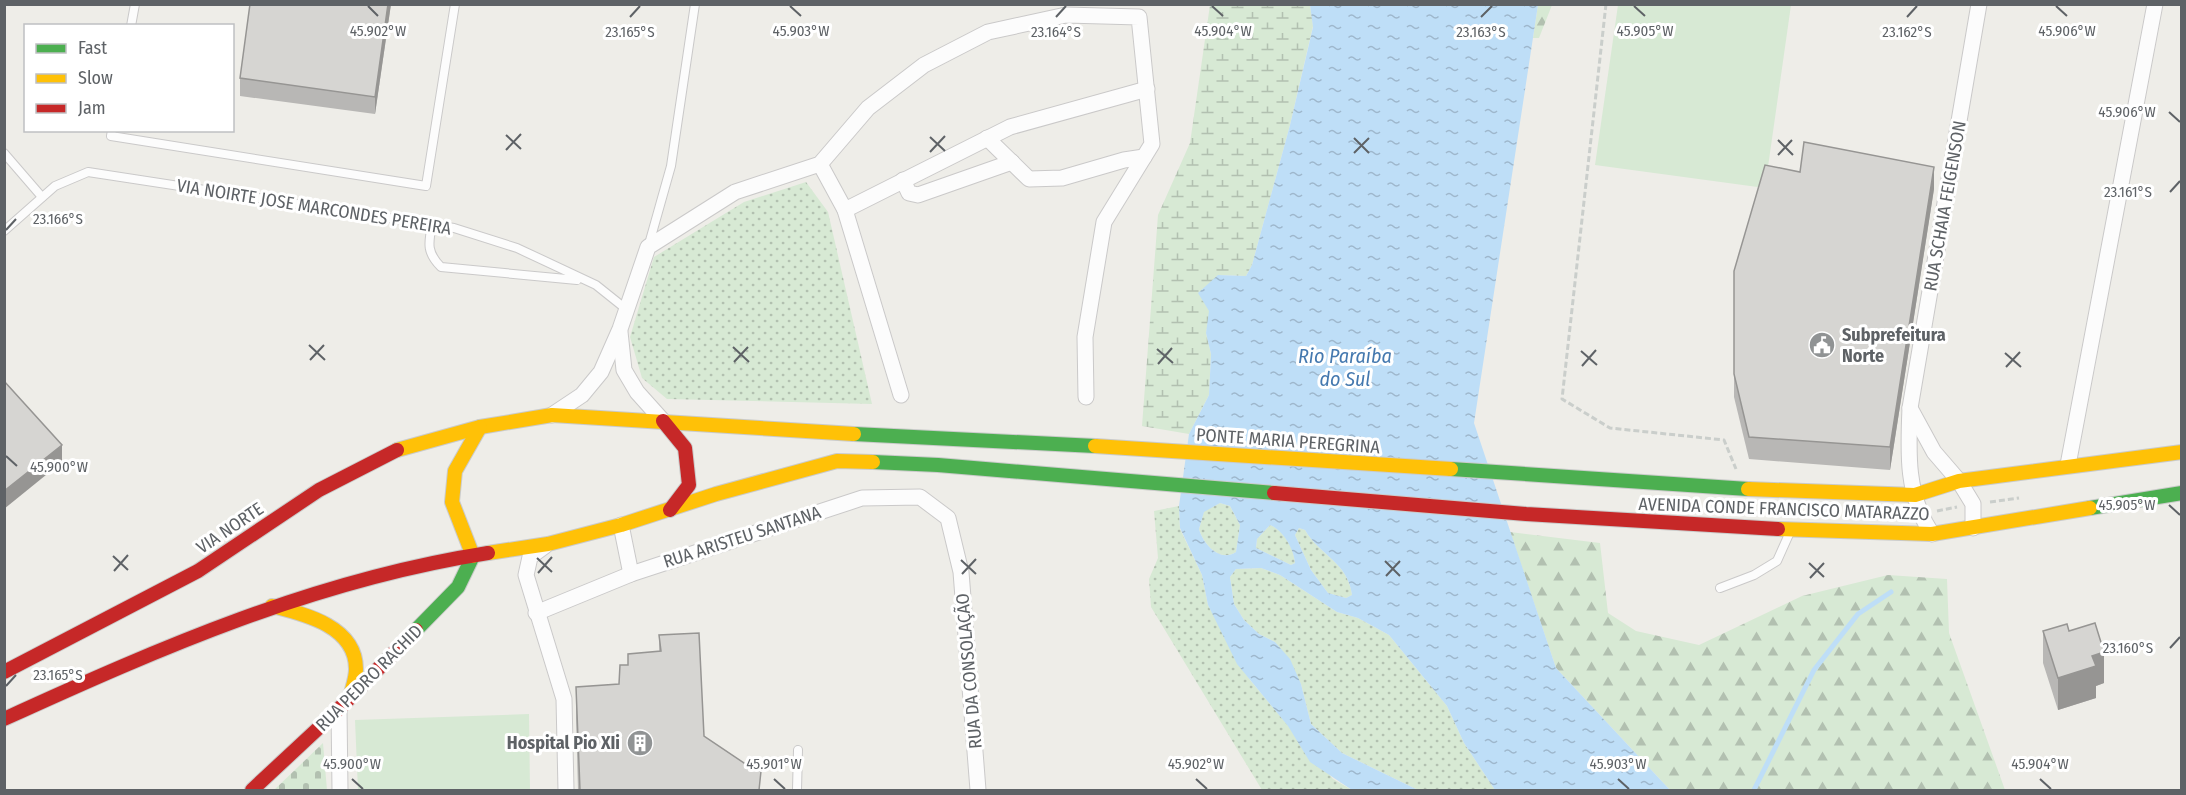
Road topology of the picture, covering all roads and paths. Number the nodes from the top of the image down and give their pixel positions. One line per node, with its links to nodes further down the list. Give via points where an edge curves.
1 (135, 4): 7 (lane)
2 (455, 4): 9 (lane, via 426,186 111,136)
3 (695, 4): 20 (lane, via 671,166)
4 (1606, 4): 34 (path, via 1562,399 1610,428 1724,440)
5 (1979, 4): 26 (street, RUA SCHAIA FEIGENSON)
6 (2155, 4): 31 (street)
7 (131, 24)
8 (1147, 89): 10 (street, via 1010,127); 12 (street, via 1152,144); 14 (street, via 1139,17 1066,15 988,32 924,65 868,108)
9 (112, 132)
10 (987, 138): 13 (street); 15 (street)
11 (4, 153): 16 (lane)
12 (1144, 157): 13 (street, via 1062,178 1029,179); 25 (street, via 1104,222 1085,337)
13 (1012, 162): 15 (street, via 918,195 909,193)
14 (820, 164): 17 (street); 20 (street, via 735,192)
15 (903, 180): 17 (street)
16 (42, 197): 18 (lane, VIA NOIRTE JOSE MARCONDES PEREIRA, via 55,186 88,171); 19 (lane, VIA NOIRTE JOSE MARCONDES PEREIRA)
17 (844, 210): 24 (street)
18 (432, 225): 21 (lane, VIA NOIRTE JOSE MARCONDES PEREIRA, via 517,248); 21 (lane, via 427,245 441,267)
19 (4, 231)
20 (648, 247): 22 (street)
21 (585, 280): 22 (lane, VIA NOIRTE JOSE MARCONDES PEREIRA)
22 (626, 309): 23 (street)
23 (620, 329): 27 (street, via 601,372 582,395); 28 (street, via 624,370 637,392)
24 (901, 395)
25 (1086, 397)
26 (1910, 408): 33 (street, via 1934,452); 36 (street, RUA SCHAIA FEIGENSON, via 1908,458)
27 (552, 415): 28 (main road, VIA NORTE); 29 (main road, VIA NORTE)
28 (663, 421): 32 (main road, PONTE MARIA PEREGRINA); 37 (main road, via 685,448 689,485)
29 (480, 427): 44 (main road, via 455,471 452,502); 49 (main road, VIA NORTE, via 399,449 319,490 198,571)
30 (2181, 452): 31 (main road, AVENIDA CONDE FRANCISCO MATARAZZO)
31 (2068, 465): 33 (main road, AVENIDA CONDE FRANCISCO MATARAZZO)
32 (1592, 479): 34 (main road, AVENIDA CONDE FRANCISCO MATARAZZO)
33 (1959, 481): 36 (main road, AVENIDA CONDE FRANCISCO MATARAZZO); 40 (street, via 1973,504)
34 (1745, 489): 36 (main road, AVENIDA CONDE FRANCISCO MATARAZZO)
35 (2181, 493): 40 (main road, AVENIDA CONDE FRANCISCO MATARAZZO)
36 (1915, 495): 42 (street, RUA SCHAIA FEIGENSON, via 1919,514)
37 (670, 510): 39 (main road); 41 (main road, AVENIDA CONDE FRANCISCO MATARAZZO, via 837,462 938,465 1526,514)
38 (948, 518): 45 (street, RUA ARISTEU SANTANA, via 920,497 862,498); 57 (street, RUA DA CONSOLAÇÃO, via 961,572)
39 (621, 525): 43 (main road); 45 (street)
40 (1973, 528): 42 (main road, AVENIDA CONDE FRANCISCO MATARAZZO)
41 (1791, 530): 42 (main road, AVENIDA CONDE FRANCISCO MATARAZZO); 46 (lane, via 1777,561)
42 (1932, 534)
43 (548, 544): 44 (main road); 48 (street, via 530,557 526,574)
44 (473, 556): 47 (main road, via 426,563); 50 (main road, RUA PEDRO RACHID, via 458,587)
45 (631, 574): 48 (street, RUA ARISTEU SANTANA)
46 (1720, 588)
47 (272, 606): 50 (main road, via 321,618 343,638 357,666); 51 (main road, via 143,656)
48 (536, 613): 55 (street, via 564,699)
49 (4, 672)
50 (344, 704): 53 (main road, RUA PEDRO RACHID); 54 (street)
51 (4, 719)
52 (798, 750): 56 (lane)
53 (252, 790)
54 (340, 790)
55 (566, 790)
56 (797, 790)
57 (978, 790)

